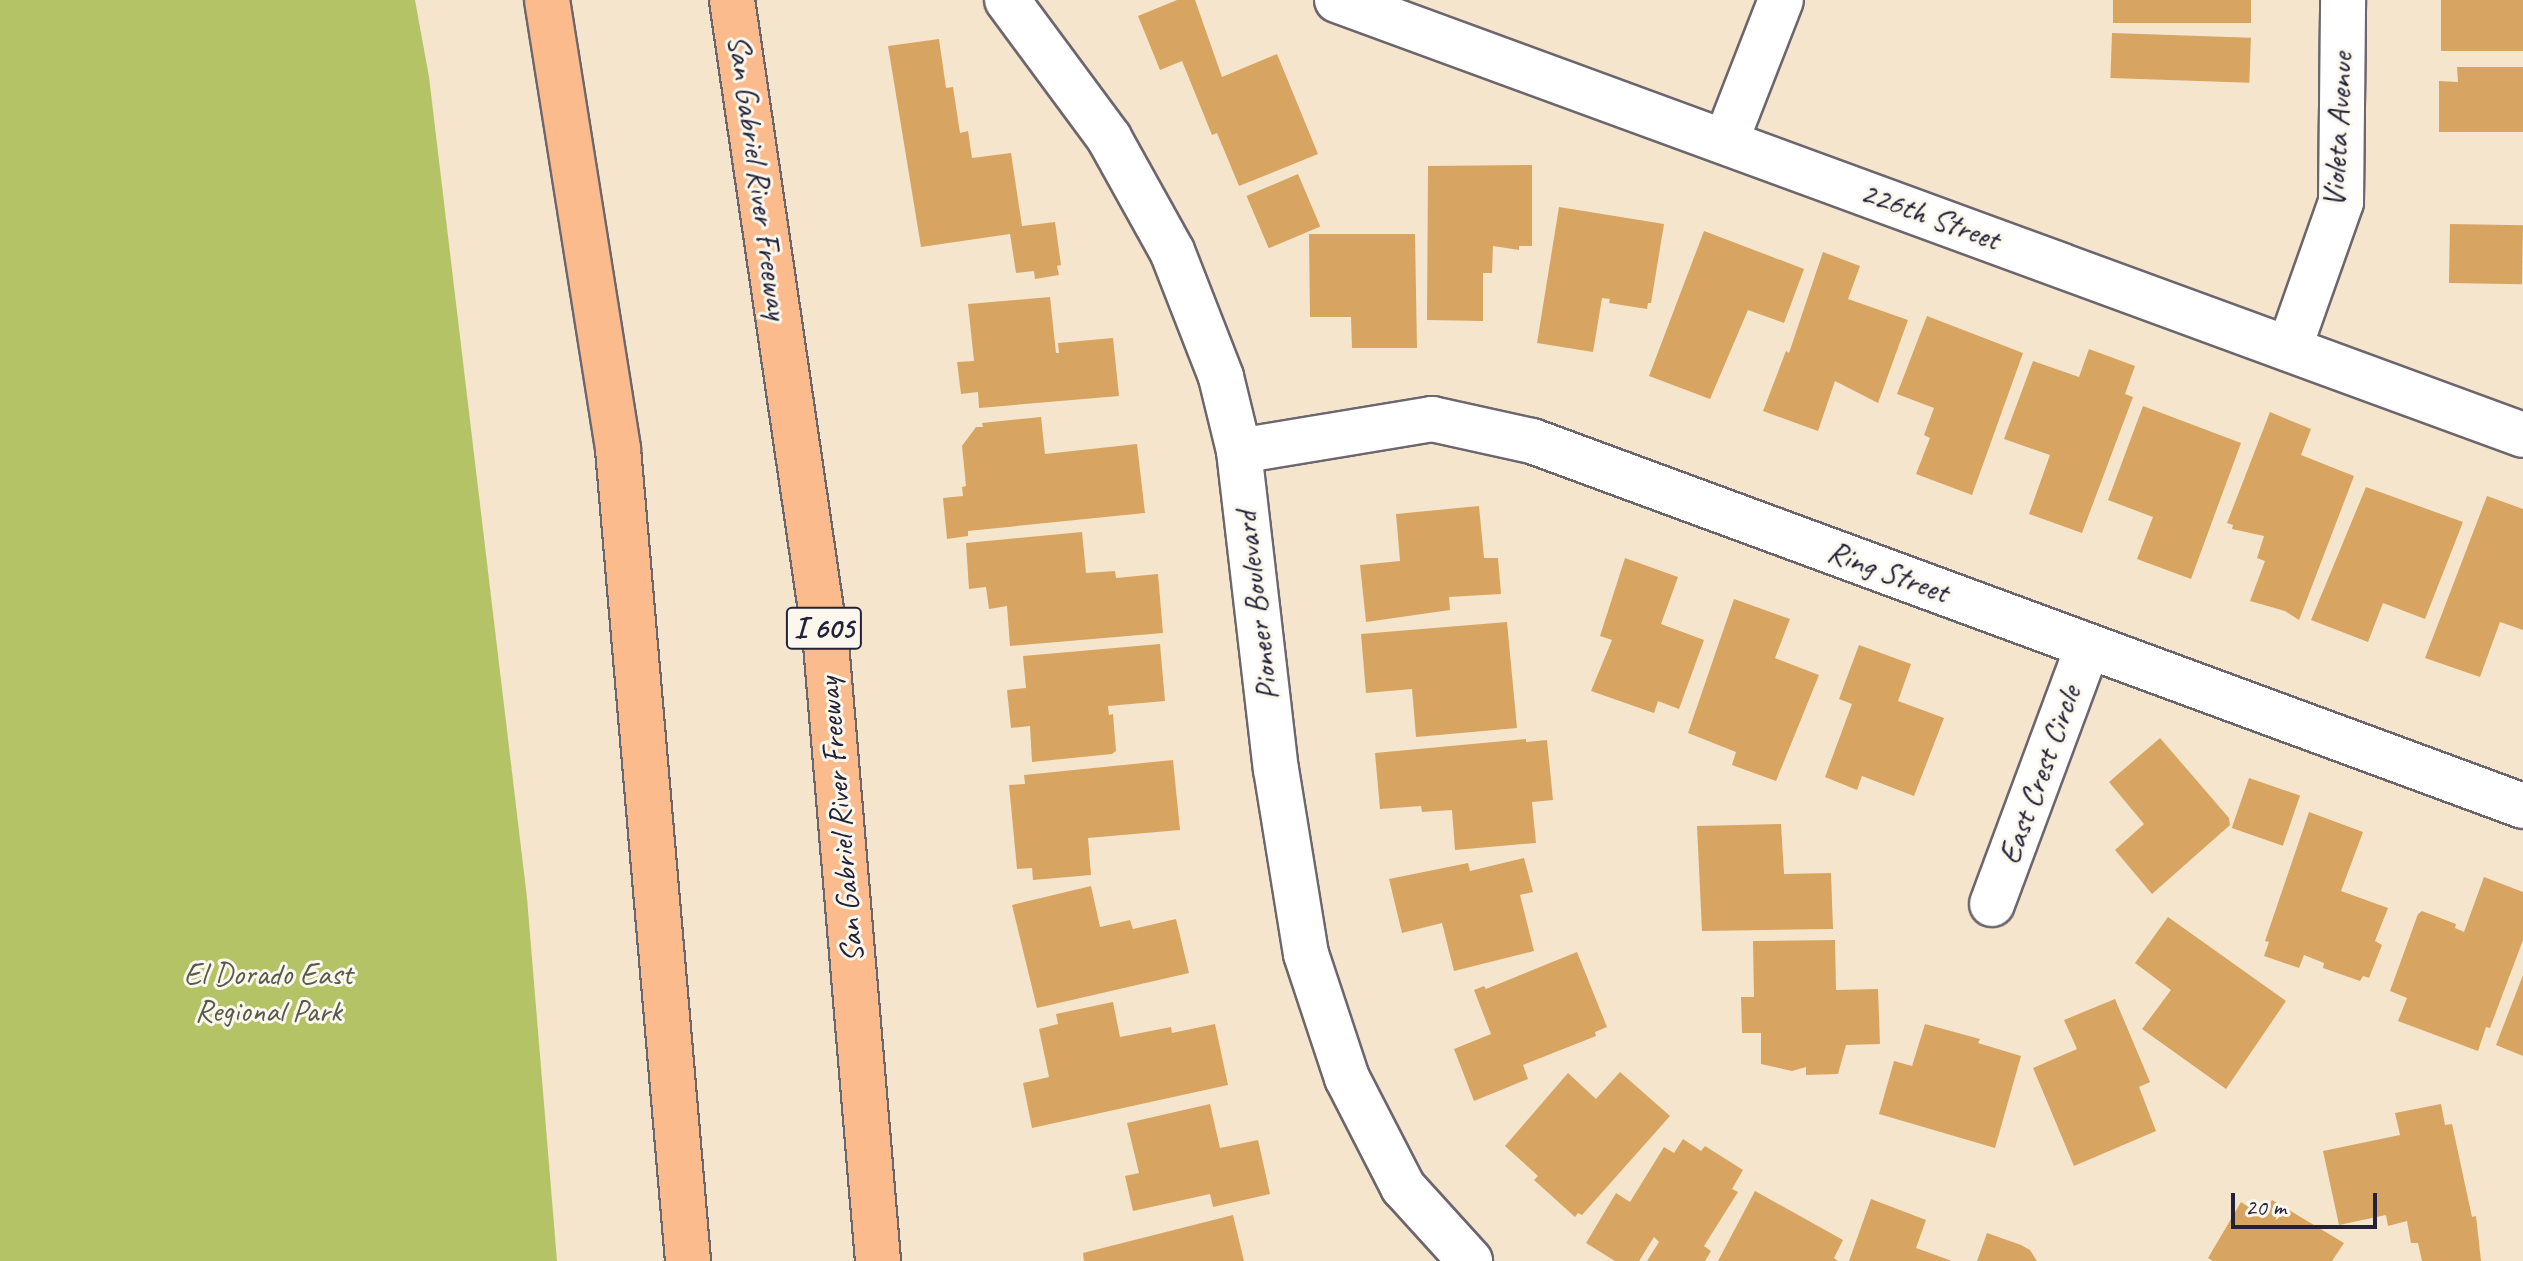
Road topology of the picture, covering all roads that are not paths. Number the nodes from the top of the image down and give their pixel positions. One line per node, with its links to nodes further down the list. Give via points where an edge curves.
1 (547, 0): 15 (highway, via 618,449)
2 (732, 0): 16 (highway, San Gabriel River Freeway / I 605, via 826,644)
3 (1007, 0): 10 (street, Pioneer Boulevard, via 1109,138 1172,251 1221,377)
4 (1337, 0): 7 (street, 226th Street)
5 (1781, 0): 7 (street)
6 (2343, 0): 8 (street, Violeta Avenue, via 2341,202)
7 (1726, 141): 8 (street, 226th Street)
8 (2289, 349): 9 (street, 226th Street)
9 (2523, 435)
10 (1239, 451): 11 (street, Ring Street, via 1432,419 1532,441); 14 (street, Pioneer Boulevard, via 1276,769 1306,954 1347,1078 1403,1187)
11 (2088, 646): 12 (street, Ring Street); 13 (street, East Crest Circle)
12 (2523, 806)
13 (1992, 904)
14 (1457, 1249)
15 (688, 1261)
16 (878, 1261)

